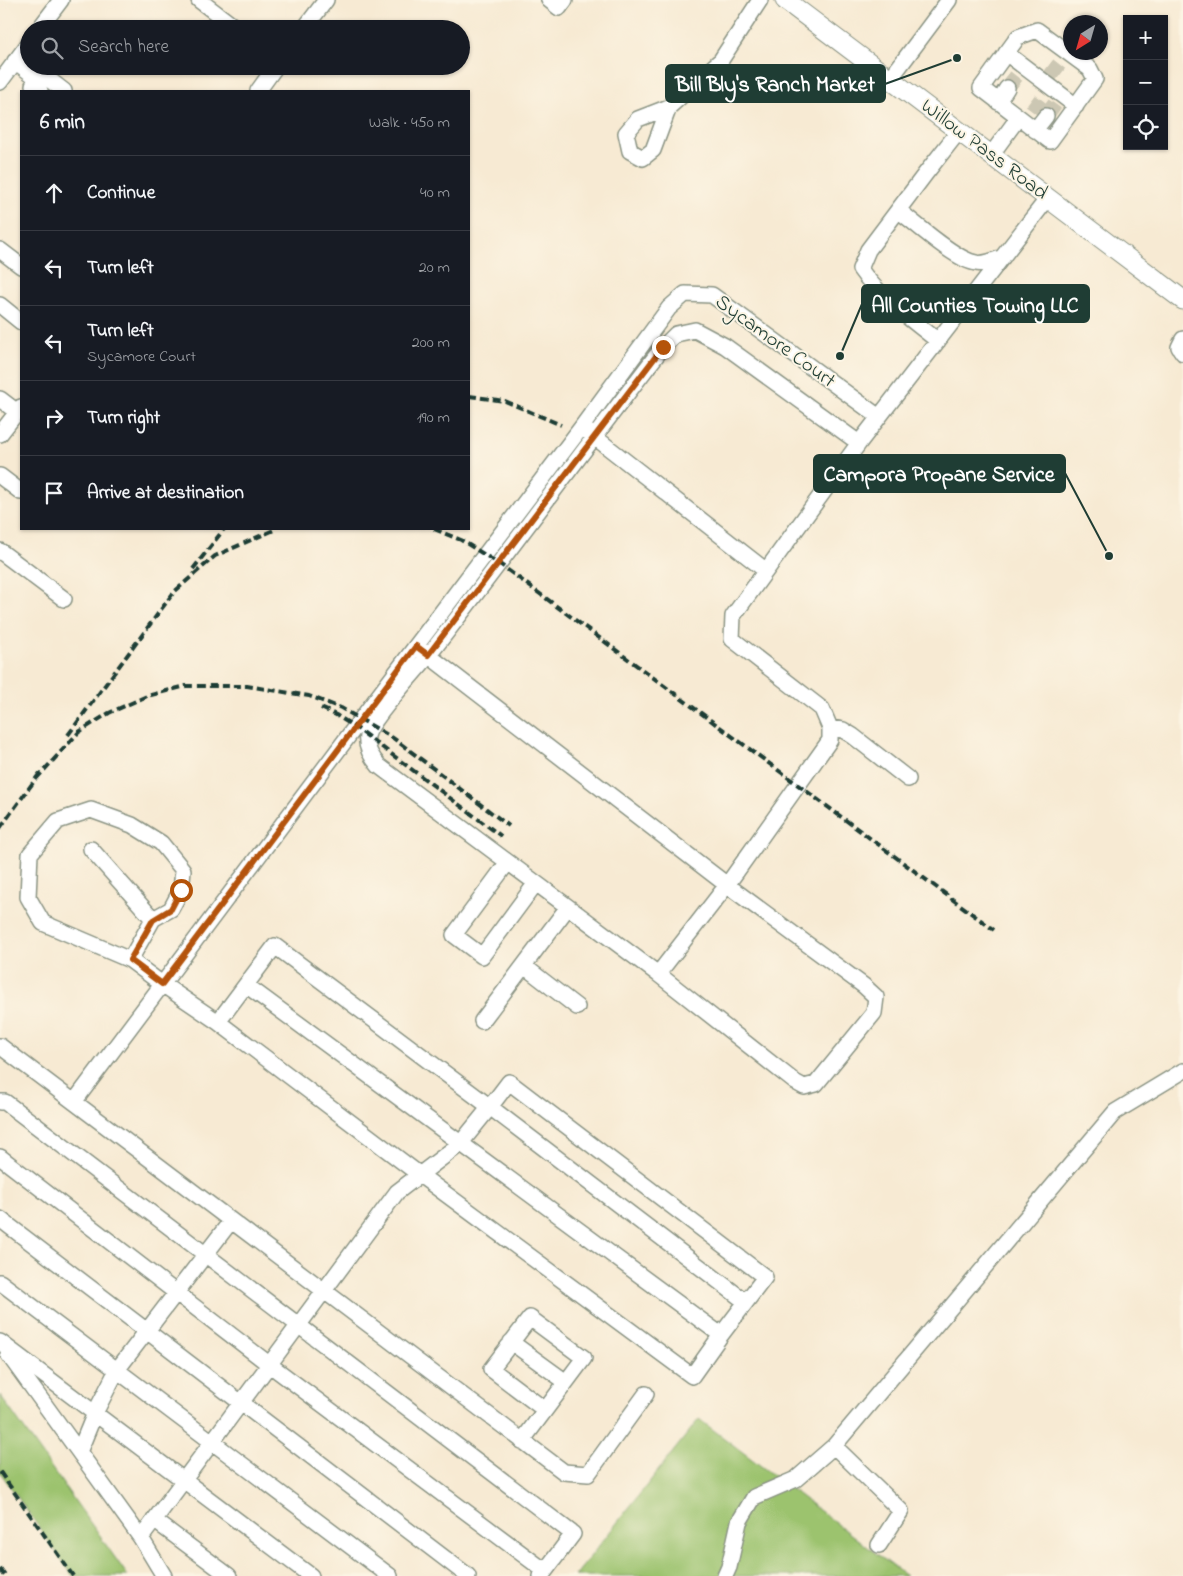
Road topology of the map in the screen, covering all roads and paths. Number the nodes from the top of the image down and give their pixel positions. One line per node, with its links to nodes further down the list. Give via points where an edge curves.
1 (61, 0): 9 (street)
2 (198, 0): 10 (street)
3 (326, 0): 11 (street)
4 (549, 0): 5 (street, via 559,8)
5 (565, 0)
6 (760, 0): 27 (street, via 721,60)
7 (787, 0): 19 (main road, Willow Pass Road)
8 (949, 0): 19 (street)
9 (46, 20)
10 (225, 20)
11 (311, 20)
12 (1006, 54): 25 (street, via 980,88); 26 (street, via 1021,70); 26 (street, via 1018,37 1037,30 1064,58 1090,70 1094,79)
13 (20, 55): 14 (street)
14 (15, 61): 15 (street); 20 (street)
15 (20, 66)
16 (29, 75): 21 (street)
17 (43, 75): 23 (street)
18 (270, 75): 24 (street)
19 (890, 79): 29 (main road, Willow Pass Road)
20 (0, 82)
21 (39, 85)
22 (1008, 88): 25 (street)
23 (63, 90)
24 (259, 90)
25 (998, 102): 28 (street)
26 (1076, 106): 28 (street, via 1050,141)
27 (669, 107)
28 (1031, 120): 30 (street)
29 (959, 131): 30 (main road, Willow Pass Road); 32 (street)
30 (991, 155): 31 (main road, Willow Pass Road)
31 (1048, 198): 34 (street); 36 (main road, Willow Pass Road)
32 (898, 210): 34 (street, via 957,256 976,264); 40 (street, via 868,250 860,269 885,298)
33 (0, 250): 35 (street)
34 (1003, 257): 40 (street)
35 (20, 265)
36 (1183, 300)
37 (0, 305): 38 (street)
38 (20, 321)
39 (1183, 339): 41 (street, via 1179,347)
40 (938, 341): 44 (street)
41 (1183, 353)
42 (0, 399): 43 (street)
43 (19, 409): 46 (street)
44 (879, 417): 45 (street, Sycamore Court, via 712,295 685,294 669,308); 48 (street)
45 (582, 428): 47 (street); 54 (street, Sycamore Court)
46 (0, 434)
47 (594, 437): 48 (street, via 663,347 676,334 695,330 725,346); 52 (street); 55 (street)
48 (859, 443): 52 (street)
49 (0, 476): 50 (street)
50 (20, 491)
51 (0, 551): 53 (street)
52 (765, 570): 56 (street, via 733,616 732,640 822,709)
53 (64, 598)
54 (416, 646): 55 (street); 67 (street, Sycamore Court)
55 (428, 655): 59 (street, via 373,725 367,736 371,757); 61 (street)
56 (830, 728): 57 (street, via 854,736); 61 (street, via 830,740)
57 (908, 779)
58 (91, 849): 63 (street)
59 (508, 862): 60 (street); 60 (street, via 454,935 482,956)
60 (536, 883): 62 (street)
61 (728, 885): 66 (street); 66 (street, via 864,986 876,997 874,1013 816,1084 804,1087)
62 (568, 907): 65 (street); 66 (street)
63 (153, 920): 64 (street); 64 (street, via 171,909 181,890 183,870 161,843 132,825 91,810 58,821 30,854 28,896 43,924)
64 (130, 960): 67 (street)
65 (524, 966): 69 (street); 70 (street)
66 (658, 974)
67 (162, 984): 71 (street); 75 (street, Sycamore Court)
68 (246, 985): 71 (street); 76 (street, via 276,946); 77 (street)
69 (577, 1007)
70 (482, 1021)
71 (218, 1022): 79 (street)
72 (0, 1046): 75 (street)
73 (1183, 1071): 101 (street, via 1115,1112)
74 (0, 1102): 82 (street, via 5,1102)
75 (74, 1102): 81 (street)
76 (490, 1107): 77 (street); 86 (street); 86 (street, via 509,1082 517,1088 765,1277)
77 (460, 1144): 79 (street); 89 (street)
78 (0, 1157): 85 (street)
79 (420, 1175): 84 (street, via 397,1192); 89 (street, via 692,1376)
80 (0, 1219): 88 (street)
81 (231, 1221): 82 (street); 84 (street)
82 (205, 1255): 85 (street); 87 (street)
83 (0, 1282): 93 (street)
84 (324, 1291): 87 (street); 99 (street)
85 (176, 1292): 88 (street); 92 (street)
86 (746, 1302): 89 (street)
87 (299, 1326): 92 (street); 107 (street, via 573,1534)
88 (146, 1331): 93 (street); 96 (street)
89 (721, 1335)
90 (0, 1342): 98 (street); 102 (street)
91 (512, 1342): 94 (street); 94 (street, via 530,1318 584,1358); 97 (street, via 490,1369)
92 (270, 1365): 96 (street); 107 (street)
93 (117, 1370): 98 (street); 100 (street)
94 (566, 1382): 97 (street)
95 (646, 1394): 99 (street, via 588,1474 564,1472)
96 (241, 1404): 100 (street); 112 (street)
97 (545, 1410): 99 (street)
98 (96, 1414): 102 (street); 103 (street)
99 (522, 1441)
100 (212, 1442): 103 (street); 111 (street)
101 (834, 1446): 106 (street, via 900,1511); 113 (street, via 796,1480 754,1497 740,1522)
102 (79, 1452): 105 (street)
103 (184, 1480): 104 (street); 110 (street)
104 (154, 1520): 105 (street); 109 (street)
105 (141, 1538): 108 (street)
106 (879, 1545)
107 (543, 1573)
108 (164, 1576)
109 (229, 1576)
110 (311, 1576)
111 (390, 1576)
112 (468, 1576)
113 (725, 1576)

